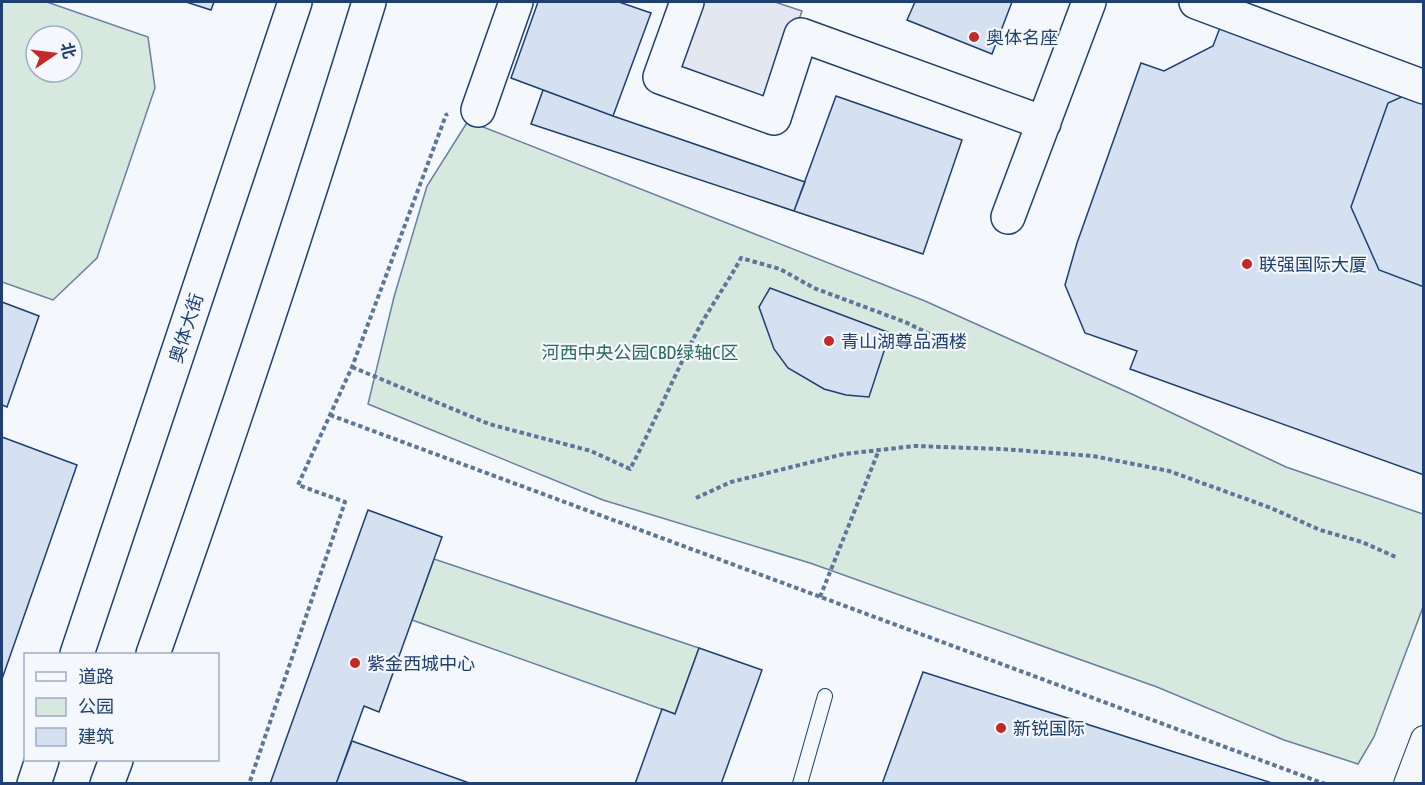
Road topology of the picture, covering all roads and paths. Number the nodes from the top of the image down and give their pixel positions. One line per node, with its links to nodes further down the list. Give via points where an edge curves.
1 (295, 2): 19 (main road, 奥体大街)
2 (369, 2): 20 (main road, via 295,240)
3 (516, 2): 8 (main road)
4 (687, 2): 10 (main road, via 660,77 774,118 801,35)
5 (1089, 2): 10 (main road)
6 (1196, 2): 7 (main road)
7 (1424, 87)
8 (478, 110)
9 (446, 115): 13 (path)
10 (1044, 123): 11 (main road)
11 (1008, 217)
12 (936, 338): 13 (path, via 905,322 814,288 780,269 741,258 701,325 630,469 591,451 489,424)
13 (352, 367): 14 (path)
14 (330, 415): 18 (path); 25 (path, via 298,485 345,502)
15 (879, 450): 16 (path, via 844,454 731,482); 17 (path, via 915,446 1025,451 1093,456 1169,471); 18 (path)
16 (696, 498)
17 (1398, 558)
18 (820, 597): 29 (path)
19 (77, 653)
20 (153, 653)
21 (825, 696): 28 (lane)
22 (1424, 739): 30 (street)
23 (41, 761): 26 (main road)
24 (115, 761): 27 (main road)
25 (250, 780)
26 (34, 783)
27 (107, 783)
28 (800, 783)
29 (1325, 783)
30 (1407, 783)

